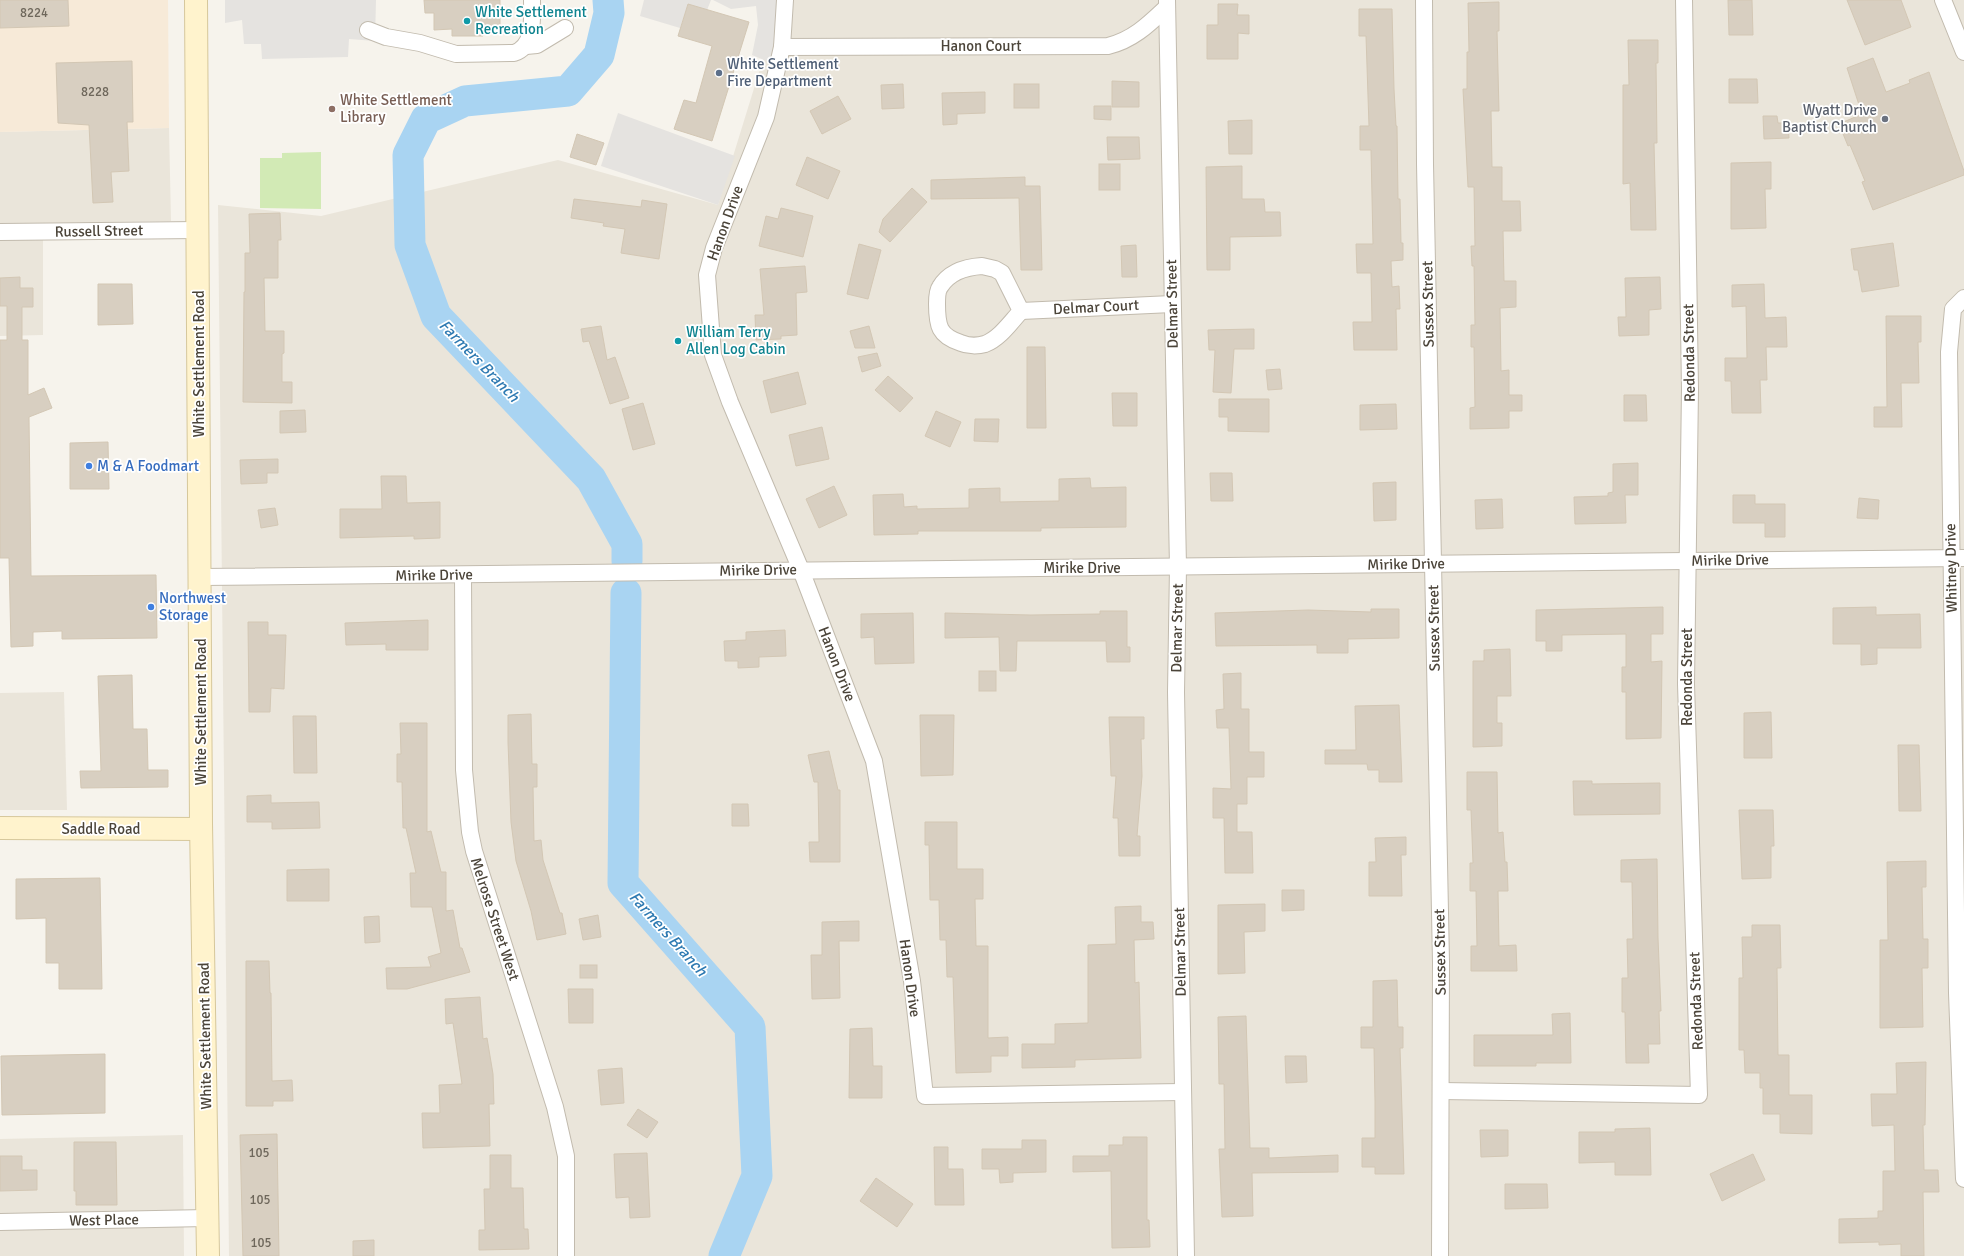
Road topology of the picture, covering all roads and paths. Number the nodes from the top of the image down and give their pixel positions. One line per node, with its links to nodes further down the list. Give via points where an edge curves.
1 (196, 0): 13 (main road, White Settlement Road)
2 (532, 0): 10 (street, via 530,36)
3 (785, 0): 11 (street, Hanon Drive)
4 (1424, 0): 20 (street, Sussex Street)
5 (1684, 0): 19 (street, Redonda Street, via 1690,389)
6 (1943, 0): 12 (street)
7 (1167, 4): 11 (street, Hanon Court, via 1143,30 1123,42 1108,46); 16 (street, Delmar Street)
8 (565, 28): 10 (street, via 537,45)
9 (368, 30): 10 (street, via 386,37 420,43 456,54 514,53)
10 (526, 46)
11 (782, 47): 22 (street, Hanon Drive, via 766,117 714,248 707,276 713,356)
12 (1964, 52)
13 (198, 230): 14 (street, Russell Street); 24 (main road, White Settlement Road)
14 (0, 232)
15 (1964, 298): 18 (street, Whitney Drive, via 1953,309 1949,352)
16 (1172, 304): 17 (street, Delmar Court); 21 (street, Delmar Street)
17 (1021, 311): 17 (street, via 1001,334 985,344 968,346 948,339 942,332 937,321 939,287 951,275 967,267 995,268 1002,272)
18 (1957, 558): 19 (street, Mirike Drive); 29 (street, Whitney Drive, via 1957,993)
19 (1689, 560): 20 (street, Mirike Drive); 27 (street, Redonda Street, via 1686,684 1699,1095)
20 (1433, 564): 21 (street, Mirike Drive); 27 (street, Sussex Street, via 1441,954)
21 (1178, 567): 22 (street, Mirike Drive); 28 (street, Delmar Street, via 1176,692)
22 (801, 570): 23 (street, Mirike Drive); 28 (street, Hanon Drive, via 874,761 912,981 925,1096)
23 (463, 575): 24 (street, Mirike Drive); 33 (street, Melrose Street West, via 464,770 470,832 557,1114 566,1156)
24 (200, 577): 26 (main road, White Settlement Road)
25 (0, 828): 26 (main road, Saddle Road)
26 (202, 829): 30 (main road, White Settlement Road)
27 (1441, 1091): 35 (street, Sussex Street)
28 (1182, 1092): 34 (street, Delmar Street)
29 (1964, 1179)
30 (207, 1218): 31 (street, West Place); 32 (main road, White Settlement Road)
31 (0, 1222)
32 (208, 1256)
33 (566, 1256)
34 (1186, 1256)
35 (1440, 1256)

